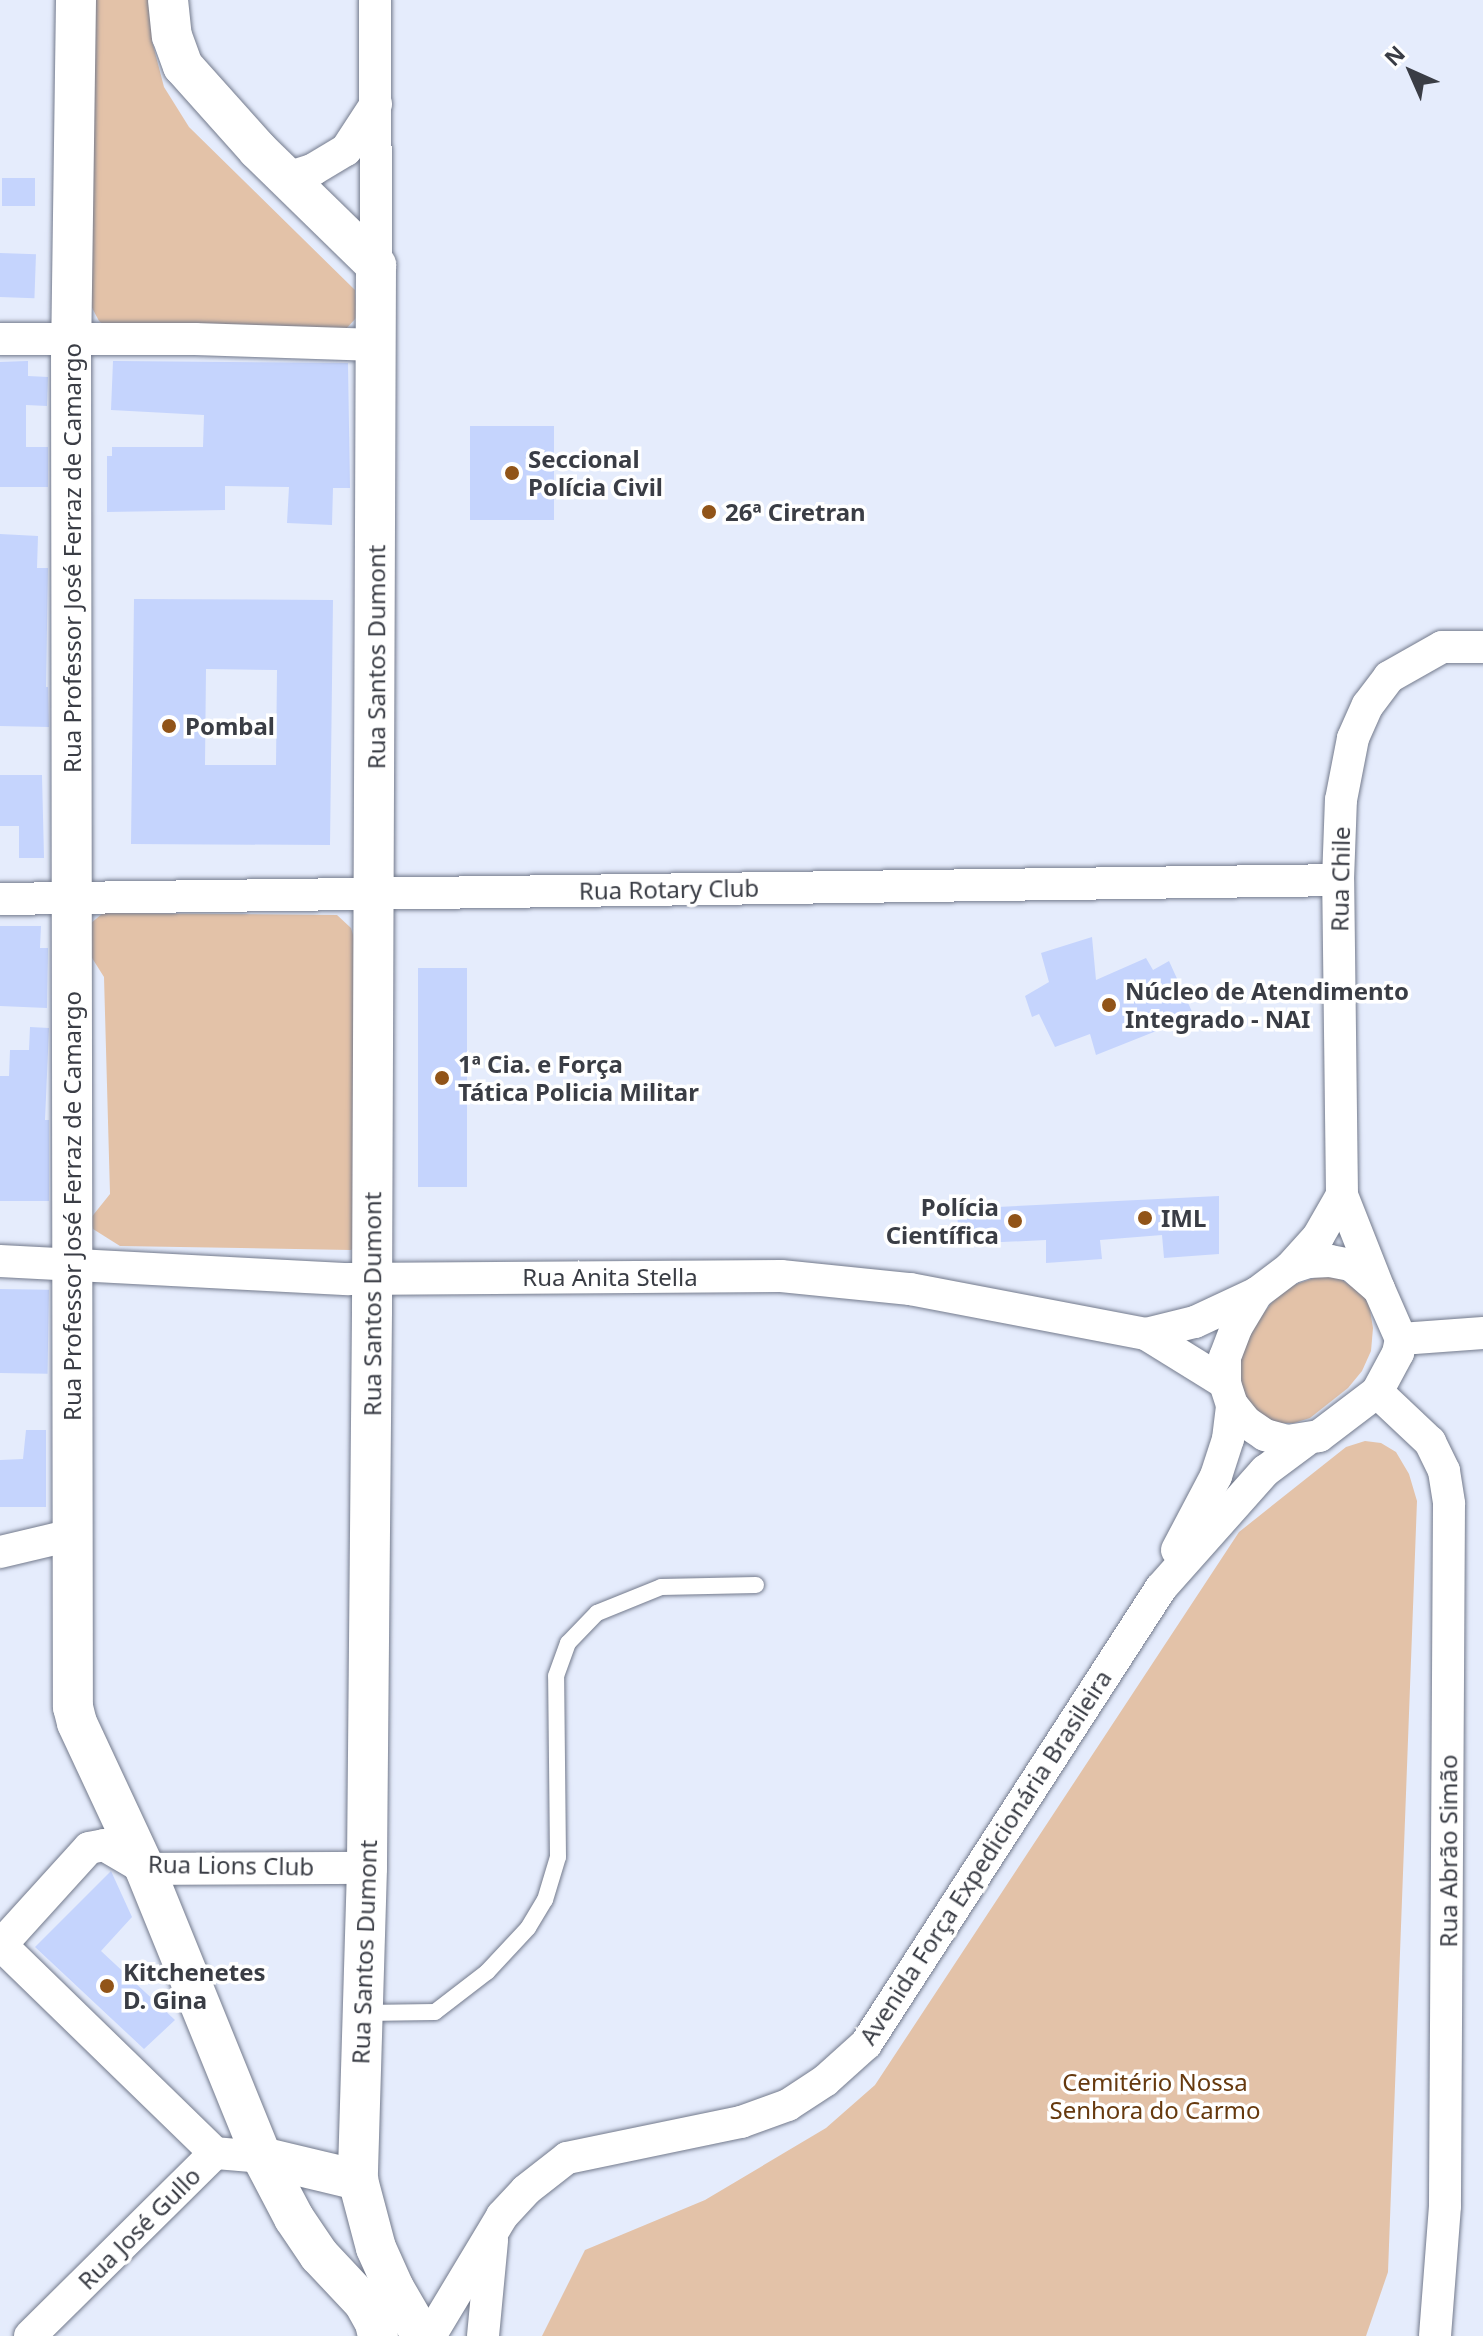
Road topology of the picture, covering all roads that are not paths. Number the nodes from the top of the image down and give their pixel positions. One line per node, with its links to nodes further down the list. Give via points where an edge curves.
1 (76, 0): 8 (street, Rua Professor José Ferraz de Camargo)
2 (168, 0): 5 (street, via 172,36 183,66)
3 (375, 0): 4 (street, Rua Santos Dumont)
4 (376, 104): 5 (street, via 346,150); 6 (street, Rua Santos Dumont)
5 (287, 178): 6 (street)
6 (376, 265): 9 (street, Rua Santos Dumont)
7 (0, 339): 8 (street)
8 (71, 340): 9 (street); 14 (street, Rua Professor José Ferraz de Camargo)
9 (377, 345): 12 (street, Rua Santos Dumont)
10 (1483, 647): 11 (street, Rua Chile, via 1442,647 1415,660 1389,677 1368,705 1353,738 1341,800)
11 (1338, 880): 12 (street, Rua Rotary Club); 15 (street, Rua Chile)
12 (376, 892): 14 (street, Rua Rotary Club); 19 (street, Rua Santos Dumont)
13 (0, 899): 14 (street, Rua Rotary Club)
14 (73, 899): 17 (street, Rua Professor José Ferraz de Camargo)
15 (1342, 1195): 18 (street, via 1318,1237); 20 (street)
16 (0, 1261): 17 (street, Rua Anita Stella)
17 (70, 1263): 19 (street, Rua Anita Stella); 28 (street, Rua Professor José Ferraz de Camargo)
18 (1290, 1268): 20 (street, via 1309,1262 1351,1265); 21 (street)
19 (372, 1279): 23 (street, Rua Anita Stella, via 781,1276 910,1289); 32 (street, Rua Santos Dumont)
20 (1379, 1289): 24 (street)
21 (1257, 1293): 23 (street, via 1195,1322); 26 (street, via 1225,1357)
22 (1483, 1333): 24 (street)
23 (1146, 1334): 26 (street)
24 (1401, 1339): 25 (street)
25 (1377, 1392): 27 (street, via 1337,1425); 44 (street, Rua Abrão Simão, via 1430,1442 1444,1471 1449,1504 1445,2206)
26 (1229, 1394): 27 (street, via 1246,1422 1265,1435); 31 (street, Avenida Força Expedicionária Brasileira, via 1228,1439 1216,1476)
27 (1308, 1439): 31 (street, Avenida Força Expedicionária Brasileira, via 1265,1471)
28 (72, 1535): 29 (street); 33 (street, Rua Professor José Ferraz de Camargo, via 73,1707)
29 (0, 1552)
30 (756, 1585): 35 (lane, via 661,1587 597,1613 568,1643 556,1676 558,1857 545,1900 528,1928 487,1972 435,2012)
31 (1161, 1588): 39 (street, Avenida Força Expedicionária Brasileira, via 866,2044 788,2105 741,2122 567,2158 526,2190)
32 (367, 1868): 33 (street, Rua Lions Club); 35 (street, Rua Santos Dumont)
33 (145, 1869): 34 (street, Rua Lions Club, via 104,1845 89,1848); 37 (street, Rua Professor José Ferraz de Camargo)
34 (0, 1945): 36 (street)
35 (362, 2013): 38 (street, Rua Santos Dumont)
36 (215, 2153): 37 (street, Rua José Gullo); 41 (street, Rua José Gullo)
37 (262, 2157): 38 (street); 42 (street, Rua Professor José Ferraz de Camargo, via 294,2218 319,2255 364,2303)
38 (358, 2180): 40 (street, Rua Santos Dumont, via 376,2248)
39 (492, 2236): 40 (street, Avenida Força Expedicionária Brasileira); 43 (street, Avenida Força Expedicionária Brasileira)
40 (426, 2333)
41 (30, 2336)
42 (378, 2336)
43 (483, 2336)
44 (1435, 2336)

